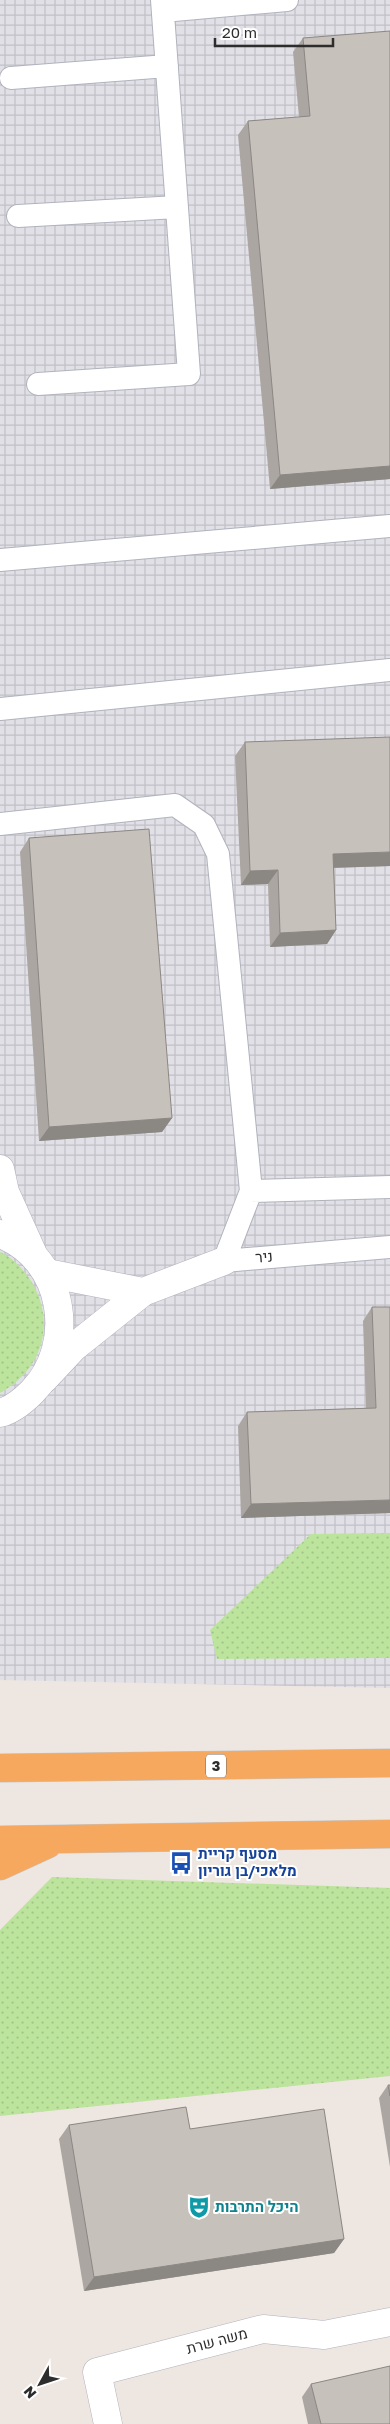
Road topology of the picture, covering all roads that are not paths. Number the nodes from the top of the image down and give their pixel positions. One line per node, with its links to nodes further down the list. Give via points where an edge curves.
1 (286, 0): 2 (lane)
2 (162, 5): 3 (lane)
3 (167, 66): 4 (lane); 5 (lane)
4 (11, 78)
5 (177, 207): 6 (lane); 7 (lane, via 189,374)
6 (18, 216)
7 (38, 384)
8 (390, 526): 9 (lane)
9 (0, 560)
10 (390, 670): 11 (lane)
11 (0, 709)
12 (0, 824): 15 (lane, via 176,805 204,825 218,854)
13 (0, 1169): 19 (street, via 5,1192)
14 (390, 1187): 15 (lane)
15 (251, 1191): 18 (lane)
16 (0, 1234): 19 (street, via 10,1238)
17 (390, 1247): 18 (lane, ניר)
18 (224, 1260): 20 (street, ניר)
19 (40, 1264): 20 (street); 21 (street, via 58,1300 61,1329 55,1357)
20 (144, 1292): 21 (street, ניר, via 74,1347)
21 (42, 1382): 22 (street, via 25,1400)
22 (0, 1413)
23 (0, 1748): 26 (highway)
24 (390, 1763): 26 (highway, 3)
25 (0, 1768): 26 (highway, 3)
26 (42, 1768)
27 (390, 1834): 29 (highway)
28 (0, 1840): 29 (highway)
29 (57, 1840): 30 (highway)
30 (0, 1866)
31 (390, 2322): 32 (street, משה שרת, via 324,2335 263,2329 97,2372)
32 (108, 2424)

